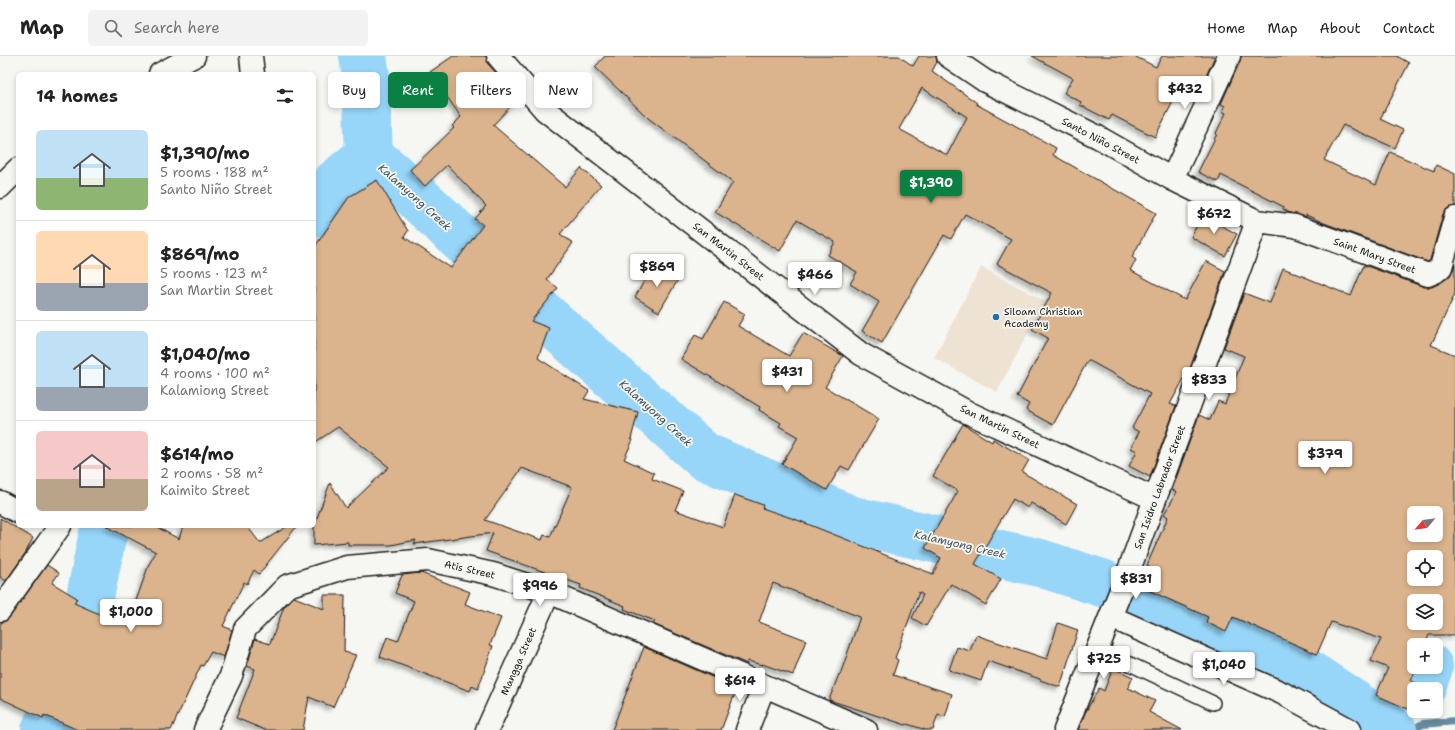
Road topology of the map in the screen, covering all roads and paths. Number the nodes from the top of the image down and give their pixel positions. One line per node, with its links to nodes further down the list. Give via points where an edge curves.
1 (194, 56): 6 (street)
2 (251, 56): 7 (street)
3 (498, 56): 13 (street, San Martin Street, via 545,110 861,354 969,413)
4 (948, 56): 9 (street, Santo Niño Street, via 985,81 1098,137)
5 (1229, 56): 9 (street)
6 (164, 72)
7 (253, 72)
8 (16, 171): 10 (street)
9 (1172, 179): 12 (street, Santo Niño Street)
10 (0, 187)
11 (1455, 218): 12 (street, Saint Mary Street, via 1441,267 1428,275 1295,226)
12 (1257, 220): 13 (street, San Isidro Labrador Street)
13 (1155, 499): 19 (street, San Isidro Labrador Street)
14 (0, 502): 15 (street)
15 (16, 511)
16 (52, 528): 18 (street)
17 (549, 592): 21 (street, Atis Street); 23 (street, Atis Street, via 493,574 428,560 347,567 287,586 245,629 231,676); 24 (street, Mangga Street)
18 (0, 610)
19 (1111, 617): 20 (street, San Isidro Labrador Street); 28 (street, via 1282,693)
20 (1098, 649): 22 (lane); 27 (street, San Isidro Labrador Street)
21 (764, 686): 25 (street); 26 (street, Atis Street)
22 (1213, 703)
23 (205, 730)
24 (487, 730)
25 (747, 730)
26 (866, 730)
27 (1065, 730)
28 (1350, 730)

